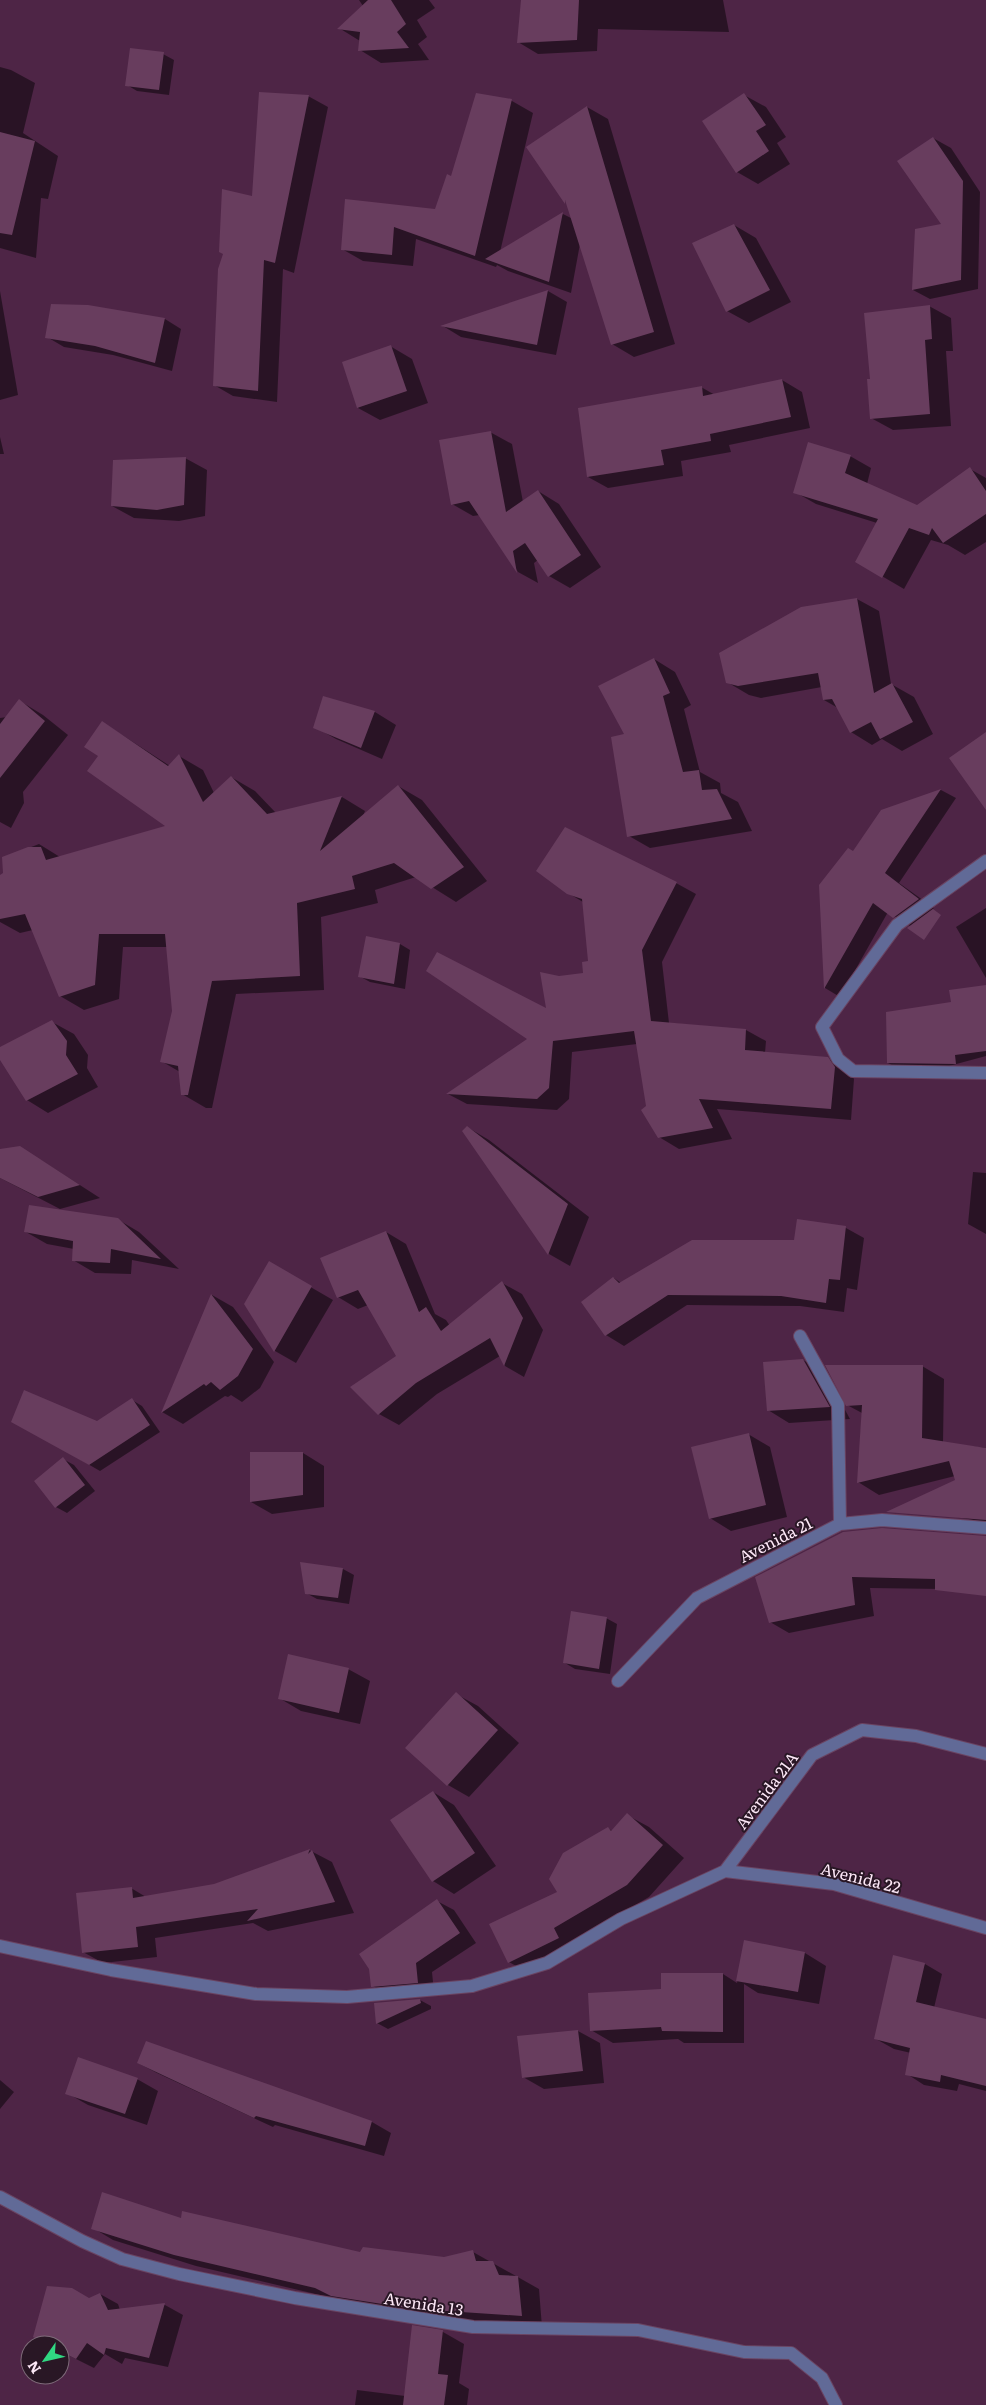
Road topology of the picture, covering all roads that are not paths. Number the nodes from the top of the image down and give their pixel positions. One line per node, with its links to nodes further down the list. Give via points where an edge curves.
1 (986, 861): 2 (street, via 897,925 822,1028 838,1060 852,1071)
2 (986, 1073)
3 (800, 1336): 4 (street, via 838,1405)
4 (840, 1524): 5 (street, Avenida 21, via 882,1520); 6 (street, Avenida 21, via 697,1598)
5 (986, 1528)
6 (618, 1681)
7 (986, 1754): 8 (street, Avenida 21A, via 916,1736 862,1730 812,1756)
8 (725, 1871): 9 (street, Avenida 22, via 834,1884); 10 (street, via 621,1919 547,1963 472,1986 347,1997 256,1994 111,1970)
9 (986, 1928)
10 (0, 1946)
11 (0, 2196): 12 (street, Avenida 13, via 122,2259 295,2298 473,2327 638,2330 744,2352 791,2353 822,2378)
12 (836, 2405)

